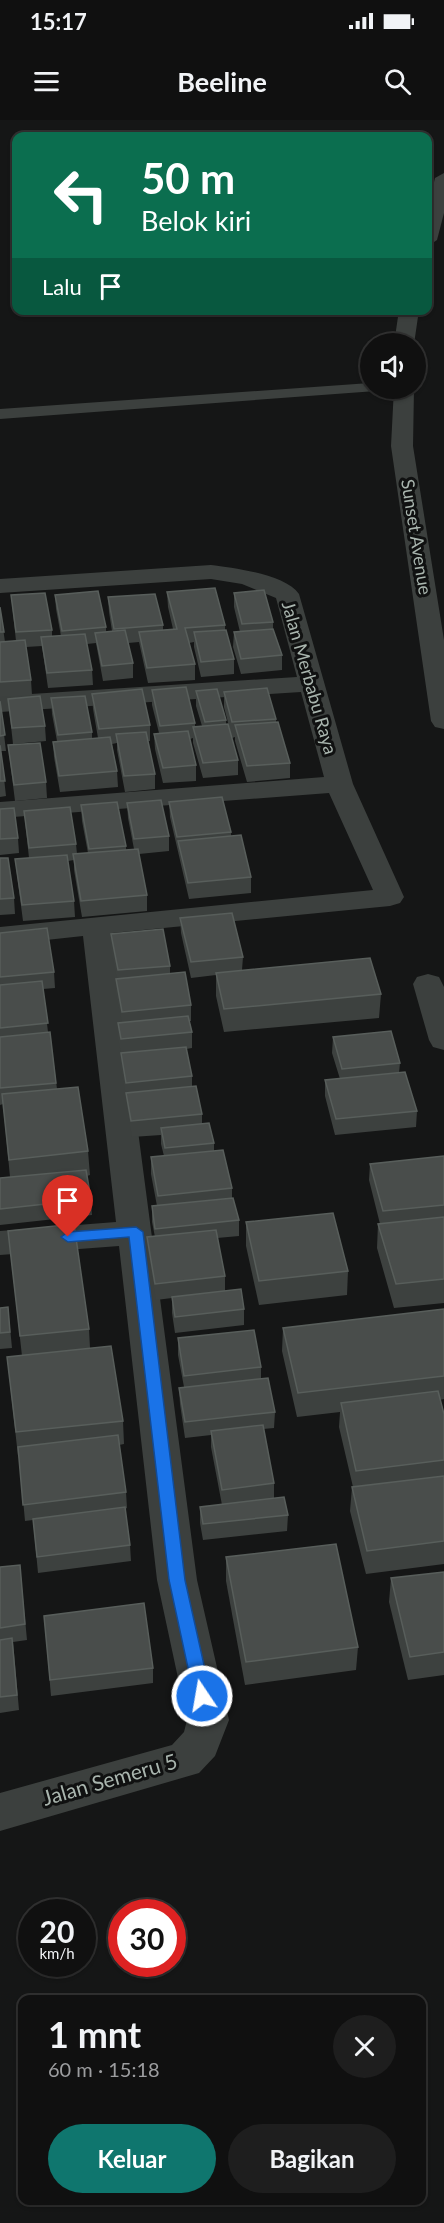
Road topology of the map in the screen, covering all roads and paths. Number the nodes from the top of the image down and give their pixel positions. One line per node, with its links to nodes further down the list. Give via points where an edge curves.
1 (443, 188): 2 (street)
2 (432, 226)
3 (408, 315): 4 (street)
4 (404, 333)
5 (360, 389): 7 (lane)
6 (404, 399): 11 (street, Sunset Avenue, via 402,446)
7 (0, 414)
8 (0, 586): 9 (street, Jalan Merbabu Raya, via 211,572 265,582 287,594)
9 (310, 684): 10 (street); 12 (street, Jalan Merbabu Raya)
10 (0, 704)
11 (444, 721)
12 (339, 784): 13 (street); 14 (street, Jalan Merbabu Raya, via 390,897)
13 (0, 810)
14 (96, 926): 15 (street); 18 (street, Jalan Semeru 5)
15 (0, 936)
16 (428, 984): 17 (street)
17 (444, 1040)
18 (136, 1232): 19 (street); 20 (street, Jalan Semeru 5, via 177,1580 208,1720 204,1736 184,1760)
19 (0, 1243)
20 (0, 1812)

